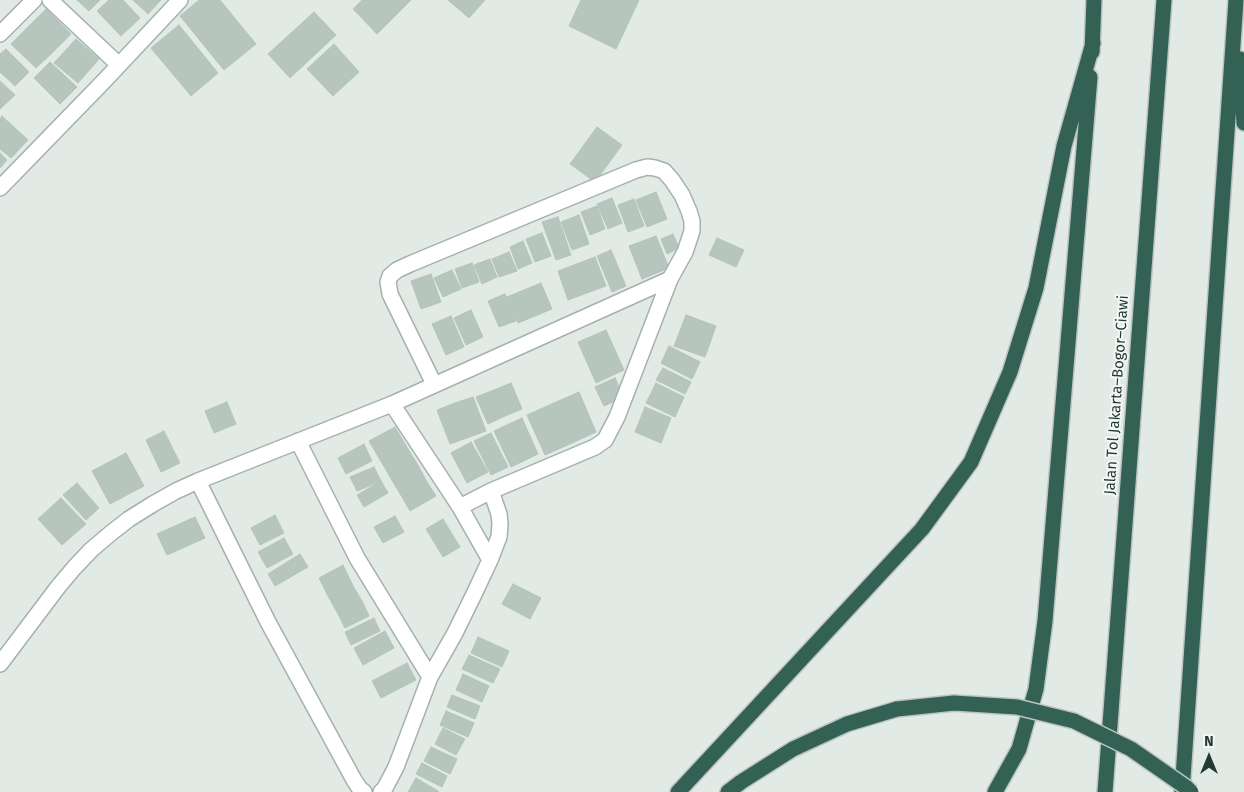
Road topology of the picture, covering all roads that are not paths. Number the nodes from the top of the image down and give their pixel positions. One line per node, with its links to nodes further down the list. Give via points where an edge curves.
1 (34, 0): 7 (street)
2 (50, 0): 9 (street)
3 (180, 0): 9 (street)
4 (1094, 0): 8 (highway)
5 (1164, 0): 27 (highway, Jalan Tol Jakarta–Bogor–Ciawi)
6 (1236, 0): 10 (highway); 28 (highway)
7 (0, 34)
8 (1093, 43): 24 (highway, via 1064,146 1036,288 1010,372 971,462 922,529); 26 (highway, via 1045,621 1036,689 1019,749)
9 (119, 65): 11 (street)
10 (1244, 123)
11 (0, 188)
12 (670, 279): 13 (street); 13 (street, via 691,238 692,221 672,180 664,171 647,167 410,264 390,276 390,294); 17 (street, via 617,417 604,440 595,447)
13 (434, 384): 14 (street)
14 (392, 404): 15 (street); 18 (street)
15 (298, 441): 16 (street); 21 (street, via 357,558)
16 (198, 480): 20 (street, via 137,514 91,550 58,587); 22 (street, via 268,622 354,780)
17 (491, 491): 18 (street); 19 (street, via 500,524 499,537)
18 (460, 507): 19 (street)
19 (490, 560): 21 (street)
20 (0, 664)
21 (430, 677): 23 (street, via 396,767)
22 (364, 792)
23 (381, 792)
24 (678, 792)
25 (728, 792): 29 (highway, bridge, via 793,749 847,724 897,710 954,703 1017,707 1074,721 1131,749)
26 (995, 792)
27 (1105, 792)
28 (1182, 792)
29 (1191, 792)

